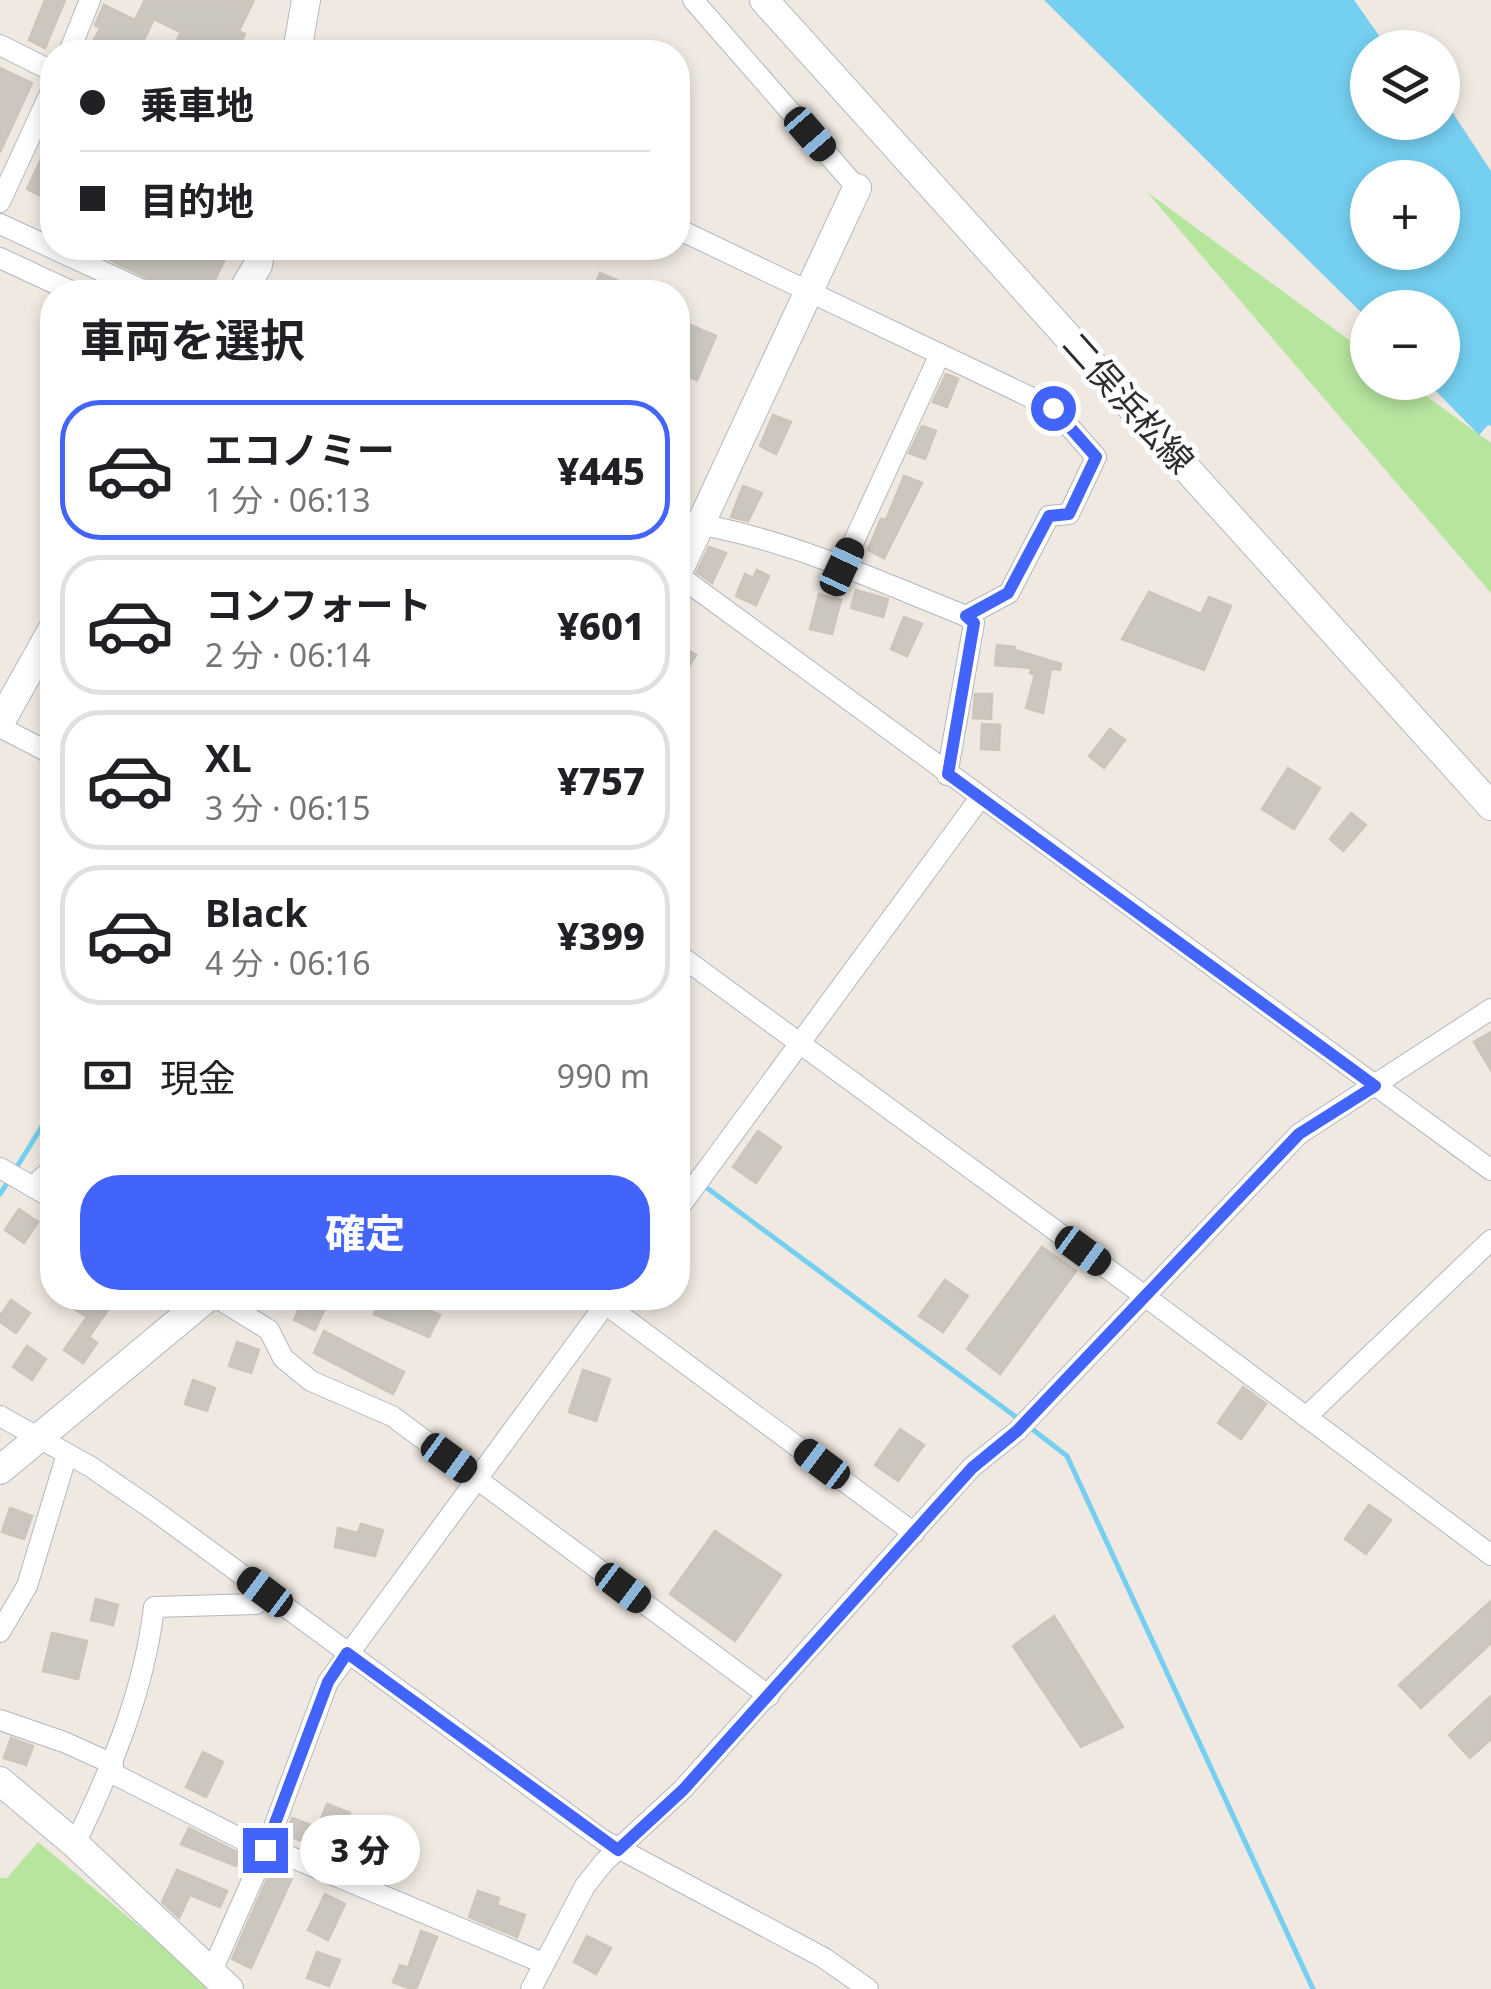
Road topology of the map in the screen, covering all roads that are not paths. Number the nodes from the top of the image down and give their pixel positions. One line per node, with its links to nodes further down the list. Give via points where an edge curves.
1 (90, 0): 5 (street)
2 (693, 0): 10 (street)
3 (764, 0): 31 (street, 二俣浜松線)
4 (302, 2): 6 (street)
5 (74, 40)
6 (298, 40)
7 (0, 45): 8 (street)
8 (40, 65)
9 (40, 115): 11 (street)
10 (857, 188): 19 (street)
11 (0, 202)
12 (0, 224): 14 (street)
13 (690, 236): 19 (street)
14 (40, 243)
15 (0, 258): 17 (street)
16 (77, 260): 18 (street)
17 (47, 280)
18 (120, 280)
19 (808, 291): 20 (street); 21 (street)
20 (940, 354): 23 (street); 25 (street, via 1053,408 1096,457 1069,514 1049,516 1008,593)
21 (690, 518)
22 (690, 523): 23 (street)
23 (842, 567): 25 (street)
24 (690, 583): 29 (street)
25 (966, 616): 29 (street, via 974,623)
26 (40, 652): 27 (street)
27 (0, 725): 28 (street)
28 (40, 747)
29 (948, 774): 30 (street)
30 (980, 798): 34 (street); 35 (street)
31 (1491, 806)
32 (690, 963): 34 (street)
33 (1491, 1009): 35 (street)
34 (799, 1045): 40 (street); 42 (street)
35 (1375, 1086): 36 (street); 42 (street, via 1299,1134)
36 (1491, 1170)
37 (40, 1171): 38 (street)
38 (15, 1176): 39 (street)
39 (40, 1191)
40 (690, 1193)
41 (1491, 1240): 48 (street)
42 (1146, 1297): 48 (street); 53 (street)
43 (193, 1310): 49 (street)
44 (236, 1310): 52 (street, via 269,1330 284,1358 310,1381 392,1416)
45 (597, 1310): 52 (street)
46 (617, 1310): 53 (street)
47 (0, 1416): 49 (street)
48 (1306, 1417): 54 (street)
49 (39, 1438): 50 (street); 51 (street)
50 (67, 1454): 55 (street); 56 (street, via 26,1586)
51 (0, 1470)
52 (478, 1479): 57 (street); 58 (street)
53 (914, 1533): 58 (street)
54 (1491, 1555)
55 (265, 1592): 57 (street); 60 (street, via 256,1604 154,1607 149,1653)
56 (0, 1632)
57 (347, 1653): 63 (street, via 328,1682); 64 (street)
58 (769, 1696): 64 (street)
59 (0, 1720): 60 (street, via 64,1742)
60 (111, 1768): 62 (street); 63 (street)
61 (0, 1781): 62 (street)
62 (74, 1844): 66 (street)
63 (266, 1849): 65 (street); 66 (street)
64 (618, 1850): 65 (street, via 585,1886); 68 (street, via 824,1958)
65 (544, 1963): 67 (street)
66 (220, 1981)
67 (531, 1989)
68 (868, 1989)

